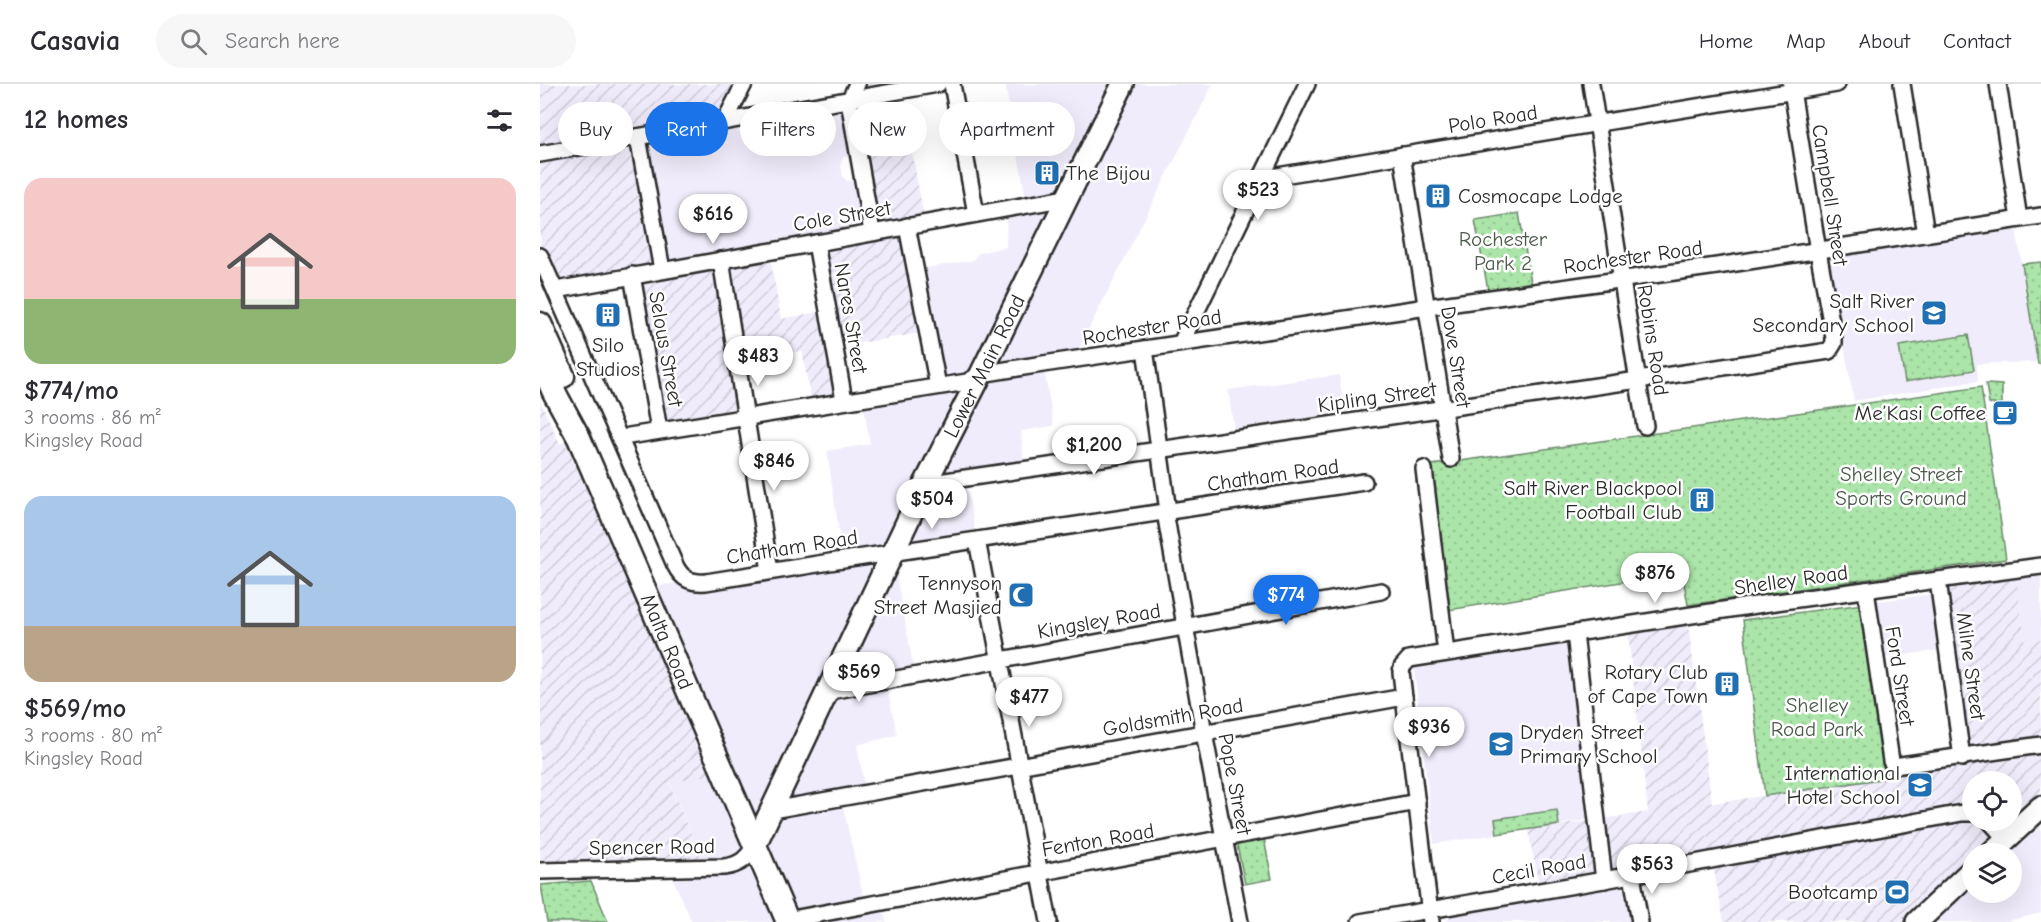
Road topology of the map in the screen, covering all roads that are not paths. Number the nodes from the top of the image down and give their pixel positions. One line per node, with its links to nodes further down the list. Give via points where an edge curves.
1 (744, 84): 13 (street)
2 (857, 84): 12 (street)
3 (938, 84): 12 (street)
4 (952, 84): 22 (street)
5 (1123, 84): 21 (street, Lower Main Road)
6 (1307, 84): 20 (street)
7 (1591, 84): 15 (street, Robins Road)
8 (1838, 84): 11 (street, Polo Road)
9 (1902, 84): 27 (street)
10 (1998, 84): 24 (street)
11 (1791, 88): 15 (street, Polo Road); 29 (street, Campbell Street)
12 (849, 101): 14 (street); 26 (street)
13 (728, 115)
14 (728, 121)
15 (1597, 123): 19 (street, Polo Road); 34 (street, Robins Road)
16 (645, 136): 17 (street)
17 (638, 137): 18 (street); 32 (street)
18 (540, 154)
19 (1402, 155): 20 (street, Polo Road); 36 (street, Dove Street)
20 (1262, 176): 38 (street)
21 (1066, 198): 22 (street, Cole Street); 42 (street, Lower Main Road)
22 (975, 214): 25 (street, Cole Street)
23 (2041, 216): 24 (street, Rochester Road)
24 (2019, 219): 27 (street, Rochester Road)
25 (907, 226): 26 (street, Cole Street); 44 (street)
26 (872, 232): 28 (street, Cole Street)
27 (1926, 234): 29 (street, Rochester Road)
28 (816, 243): 31 (street, Cole Street); 45 (street, Nares Street)
29 (1818, 251): 34 (street, Rochester Road); 39 (street, Campbell Street, via 1834,338)
30 (540, 256): 35 (street, Chatham Road)
31 (722, 260): 32 (street, Cole Street); 47 (street)
32 (662, 270): 33 (street, Cole Street)
33 (632, 275): 35 (street, Cole Street); 49 (street, Selous Street)
34 (1623, 279): 36 (street, Rochester Road); 43 (street, Robins Road)
35 (556, 290): 61 (street, Chatham Road, via 680,574 697,583)
36 (1427, 307): 38 (street, Rochester Road); 46 (street, Dove Street)
37 (540, 324): 51 (main road, Malta Road, via 567,385)
38 (1181, 343): 40 (street, Rochester Road)
39 (1832, 348): 43 (street, Kipling Street)
40 (1145, 349): 42 (street, Rochester Road); 52 (street, Pope Street)
41 (540, 360): 51 (main road, Malta Road)
42 (981, 374): 44 (street, Rochester Road, via 967,382); 56 (street, Lower Main Road)
43 (1638, 380): 46 (street, Kipling Street); 48 (street, Robins Road)
44 (938, 386): 45 (street, Rochester Road)
45 (844, 400): 47 (street, Rochester Road)
46 (1443, 409): 52 (street, Kipling Street); 53 (street, Dove Street)
47 (746, 417): 49 (street, Rochester Road); 61 (street)
48 (1645, 426)
49 (659, 430): 50 (street, Rochester Road)
50 (629, 436)
51 (579, 438): 83 (main road, Malta Road)
52 (1159, 450): 56 (street, Kipling Street); 57 (street, Pope Street)
53 (1451, 459)
54 (1424, 469): 67 (street)
55 (1364, 482): 57 (street, Chatham Road)
56 (925, 484): 59 (street, Lower Main Road)
57 (1166, 512): 58 (street, Chatham Road); 65 (street, Pope Street)
58 (977, 540): 59 (street, Chatham Road); 68 (street)
59 (892, 553): 61 (street, Chatham Road); 69 (street, Lower Main Road)
60 (2041, 566): 62 (street, Shelley Road)
61 (770, 571)
62 (1938, 580): 63 (street, Shelley Road); 73 (street, Milne Street)
63 (1866, 590): 66 (street, Shelley Road); 73 (street, Ford Street, via 1891,761 1894,766)
64 (1381, 591): 65 (street, Kingsley Road)
65 (1185, 627): 68 (street, Kingsley Road); 71 (street, Pope Street)
66 (1575, 633): 67 (street, Shelley Road); 88 (street)
67 (1446, 653): 70 (street, Shelley Road, via 1413,657 1405,662 1401,672)
68 (999, 660): 69 (street, Kingsley Road); 74 (street)
69 (825, 692): 77 (street, Lower Main Road)
70 (1404, 697): 71 (street, Goldsmith Road); 75 (street)
71 (1204, 733): 74 (street, Goldsmith Road); 80 (street, Pope Street)
72 (2041, 745): 73 (street)
73 (1962, 758)
74 (1019, 766): 77 (street, Goldsmith Road); 85 (street)
75 (1417, 802): 80 (street, Fenton Road); 89 (street)
76 (2041, 807): 81 (street)
77 (772, 810): 83 (street, Lower Main Road)
78 (1962, 813): 86 (street, Cecil Road)
79 (1999, 831): 81 (street)
80 (1223, 838): 85 (street, Fenton Road); 92 (street, Pope Street)
81 (2006, 839): 82 (street)
82 (2002, 843)
83 (755, 845): 84 (street, Spencer Road, via 742,862 724,867); 90 (main road, Malta Road)
84 (540, 871)
85 (1039, 872): 90 (street, Fenton Road); 91 (street)
86 (1632, 875): 88 (street, Cecil Road); 94 (street)
87 (1962, 879): 95 (street)
88 (1604, 880): 89 (street, Cecil Road)
89 (1431, 916): 93 (street, Cecil Road)
90 (787, 921)
91 (1049, 922)
92 (1240, 922)
93 (1360, 922)
94 (1640, 922)
95 (1917, 922)

